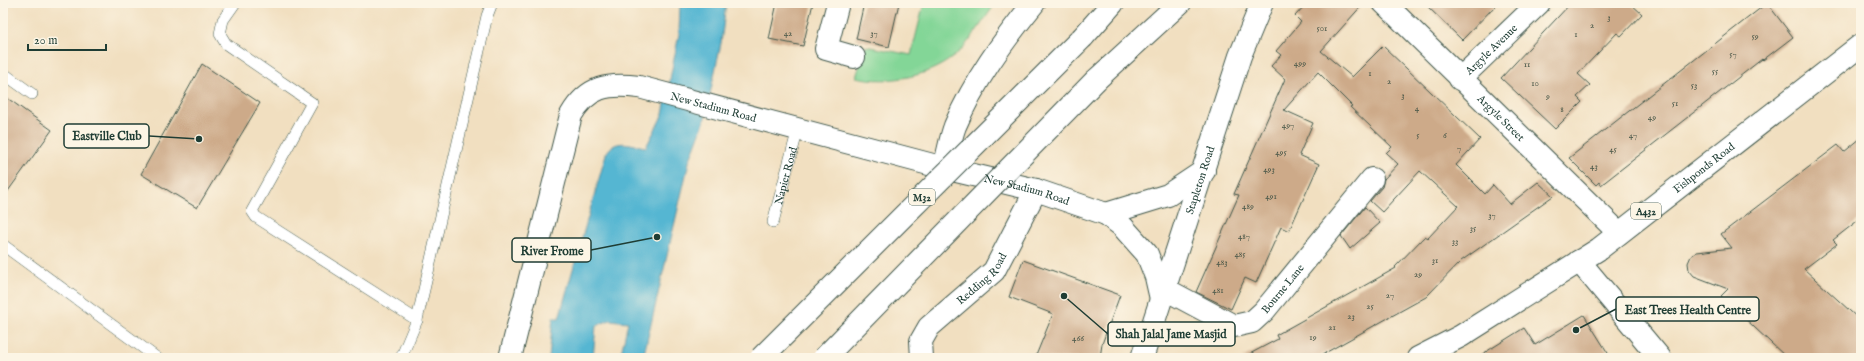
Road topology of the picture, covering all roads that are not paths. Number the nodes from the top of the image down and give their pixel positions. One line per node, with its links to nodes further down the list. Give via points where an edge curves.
1 (235, 3): 30 (lane, via 223,20 220,34 226,44 312,103 252,211 256,217)
2 (492, 3): 30 (lane)
3 (838, 3): 14 (main road, via 826,50)
4 (1034, 3): 20 (main road, via 1003,41 973,89 955,127)
5 (1106, 3): 12 (main road, M32)
6 (1113, 3): 12 (main road, M32)
7 (1164, 3): 17 (main road)
8 (1180, 3): 17 (main road)
9 (1262, 3): 21 (main road, Stapleton Road, via 1240,56)
10 (1384, 3): 16 (main road, Argyle Street)
11 (1539, 3): 16 (main road, Argyle Avenue)
12 (1083, 37): 34 (main road, M32, bridge)
13 (1861, 45): 26 (main road, Fishponds Road / A432)
14 (854, 57)
15 (3, 73): 18 (lane)
16 (1460, 79): 26 (main road, Argyle Street)
17 (1096, 80): 35 (main road, bridge)
18 (32, 94)
19 (798, 129): 20 (main road, New Stadium Road); 25 (lane, Napier Road); 33 (main road, New Stadium Road, via 651,90 618,84 606,86 589,95 571,115)
20 (944, 168): 23 (main road, New Stadium Road)
21 (1204, 171): 24 (main road, via 1168,195); 29 (main road, Stapleton Road)
22 (1372, 179): 29 (main road, Bourne Lane, via 1264,311 1252,322 1234,326)
23 (1036, 190): 24 (main road, New Stadium Road); 36 (main road, Redding Road, via 994,270 929,326 921,341)
24 (1106, 214): 29 (main road, New Stadium Road, via 1122,226 1147,254)
25 (773, 222)
26 (1619, 233): 28 (main road, Fishponds Road / A432, via 1599,249)
27 (3, 245): 31 (lane)
28 (1579, 260): 38 (main road, Fishponds Road / A432, via 1461,336); 39 (main road)
29 (1161, 300): 37 (main road, Stapleton Road)
30 (417, 320): 32 (lane)
31 (157, 358)
32 (401, 358)
33 (510, 358)
34 (761, 358)
35 (824, 358)
36 (922, 358)
37 (1142, 358)
38 (1418, 358)
39 (1660, 358)

